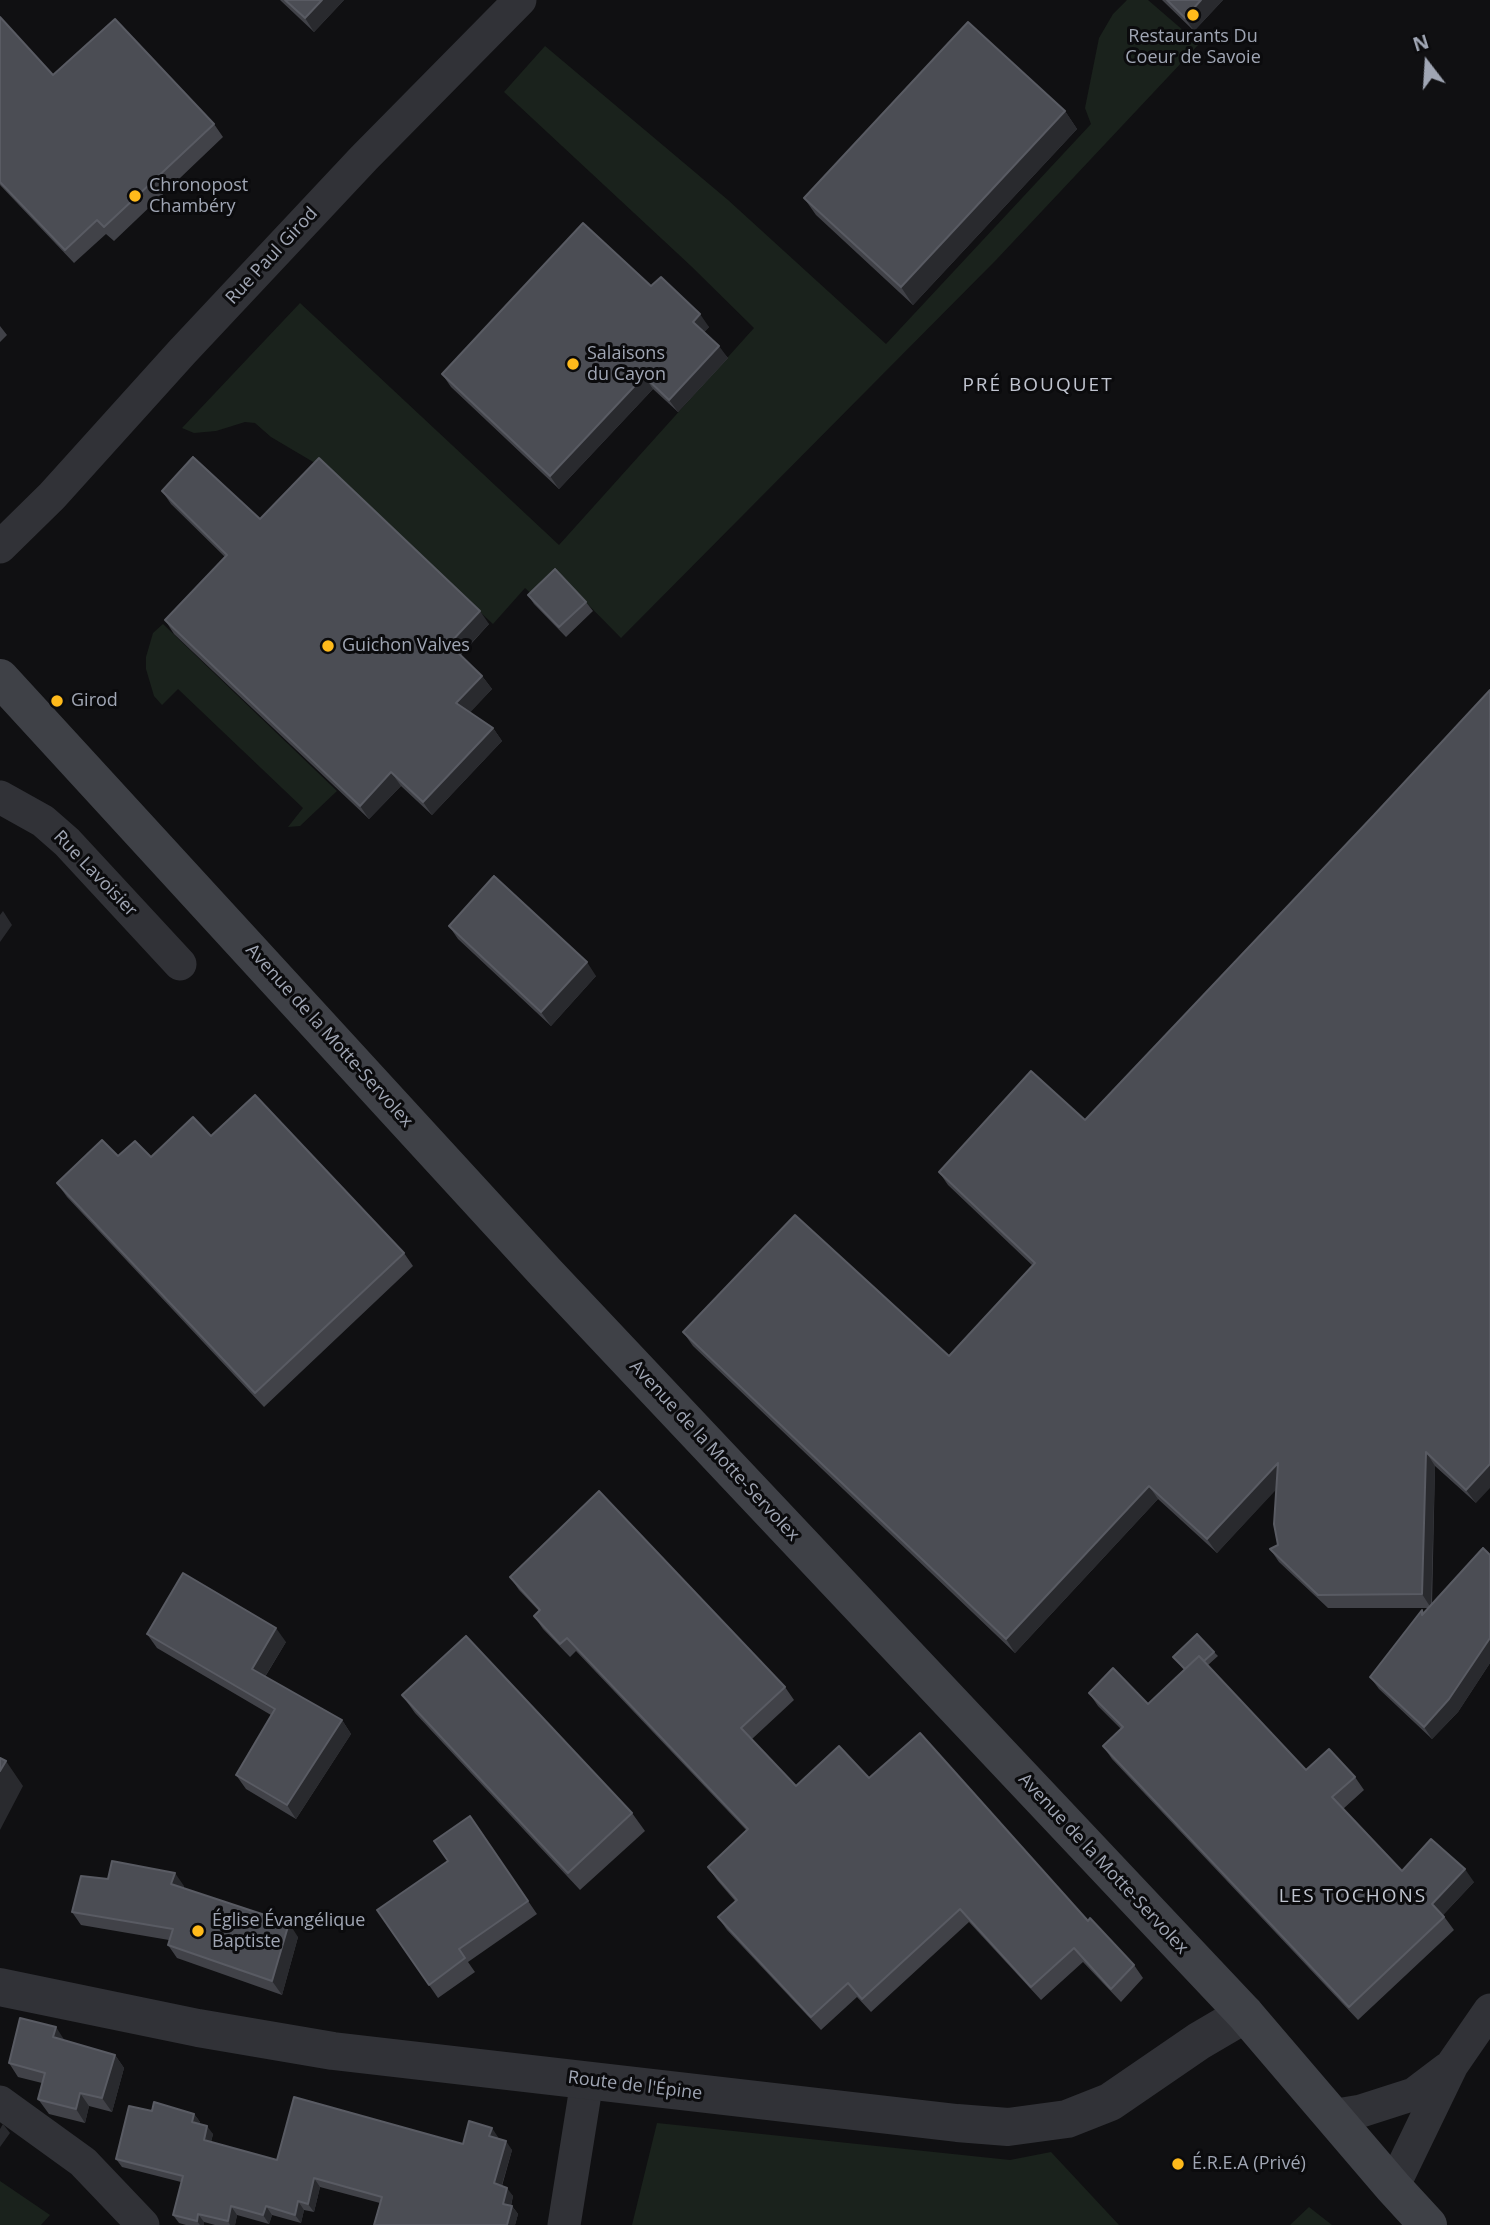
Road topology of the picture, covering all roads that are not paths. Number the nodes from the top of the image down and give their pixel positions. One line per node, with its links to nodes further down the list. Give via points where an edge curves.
1 (520, 0): 2 (street, Rue Paul Girod)
2 (15, 521): 3 (street, Rue Paul Girod)
3 (0, 547)
4 (0, 678): 9 (main road, Avenue de la Motte-Servolex, via 546,1273)
5 (0, 797): 6 (street, Rue Lavoisier, via 43,821 67,842)
6 (180, 964)
7 (0, 1987): 11 (street, Route de l'Épine, via 333,2051)
8 (1490, 2010): 10 (street)
9 (1245, 2014): 11 (street, Route de l'Épine, via 1110,2102 1067,2119 1038,2124 957,2123); 13 (main road, Avenue de la Motte-Servolex)
10 (1452, 2065): 13 (street, via 1414,2094 1361,2112); 14 (street)
11 (587, 2081): 16 (street)
12 (0, 2102): 15 (street, via 83,2162)
13 (1332, 2116): 14 (main road, Avenue de la Motte-Servolex)
14 (1393, 2187): 17 (main road, Avenue de la Motte-Servolex)
15 (144, 2225)
16 (565, 2225)
17 (1428, 2225)

